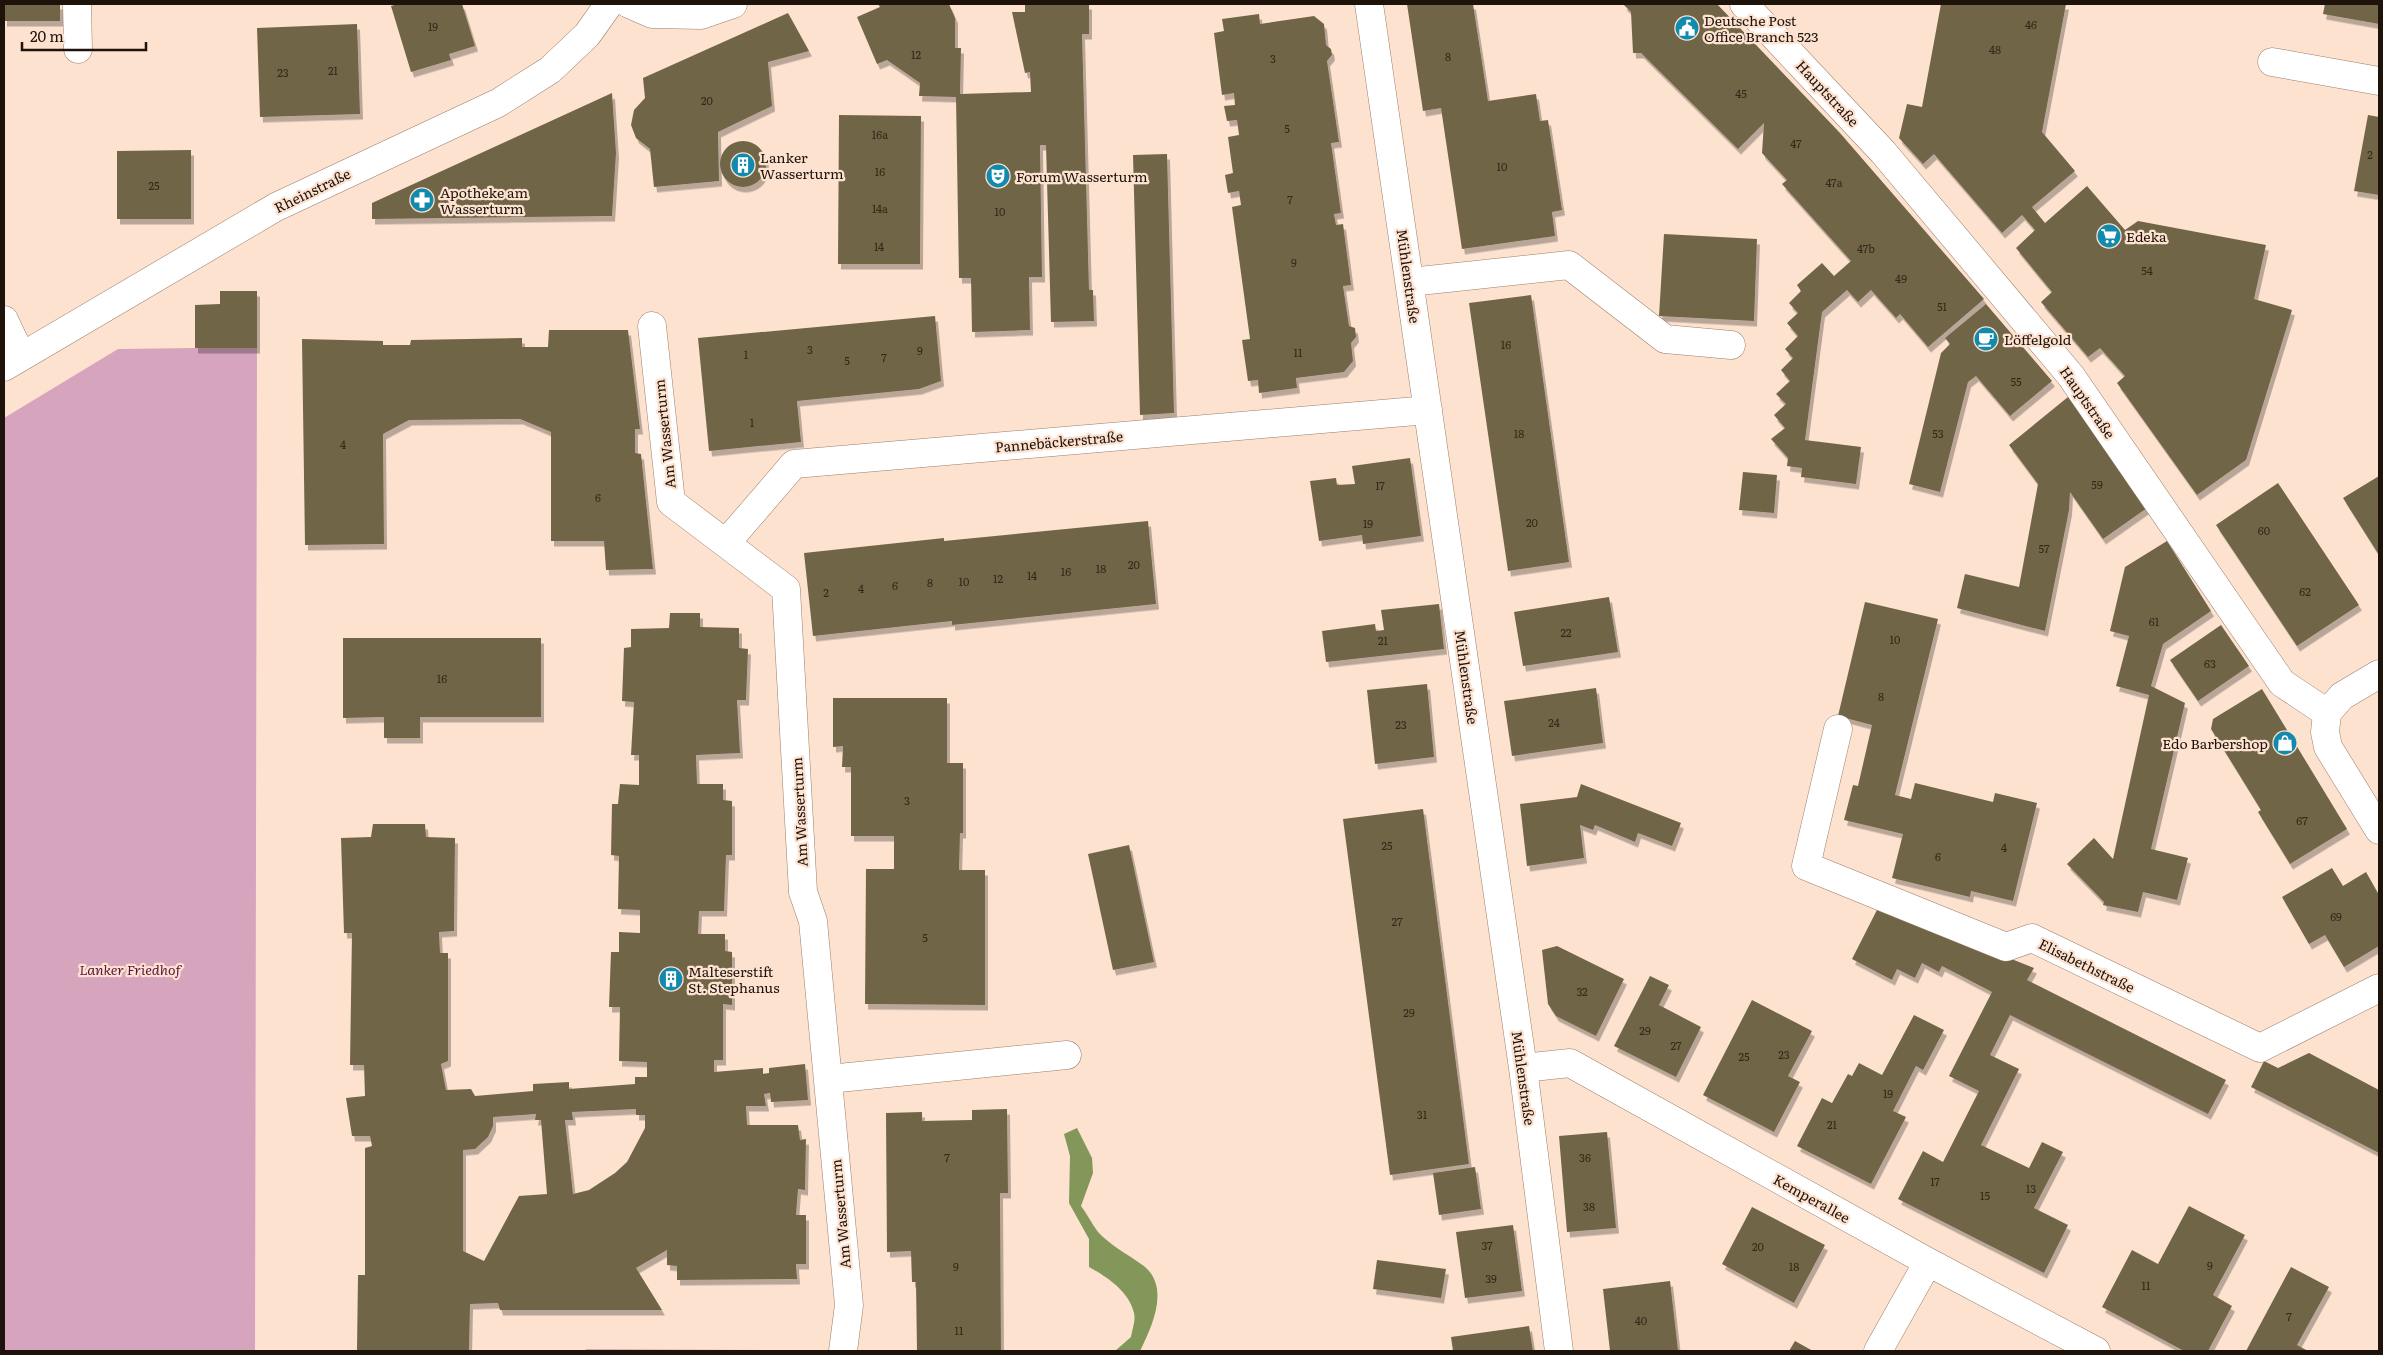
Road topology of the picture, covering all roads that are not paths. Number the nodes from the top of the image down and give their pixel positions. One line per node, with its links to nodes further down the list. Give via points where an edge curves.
1 (77, 4): 7 (street)
2 (609, 4): 14 (street, Rheinstraße, via 588,35 550,70 498,103 276,207)
3 (629, 4): 4 (street, via 652,14 701,15)
4 (733, 4)
5 (1369, 4): 10 (street, Mühlenstraße)
6 (1744, 4): 18 (street, Hauptstraße, via 1883,152 2071,376 2282,683)
7 (78, 49)
8 (2272, 62): 9 (street)
9 (2379, 82)
10 (1410, 282): 13 (street, via 1569,265 1665,339); 15 (street, Mühlenstraße)
11 (4, 320): 14 (street)
12 (652, 326): 16 (street, Am Wasserturm, via 671,502)
13 (1731, 345)
14 (12, 362)
15 (1428, 410): 16 (street, Pannebäckerstraße, via 794,464); 23 (street, Mühlenstraße)
16 (726, 543): 24 (street, Am Wasserturm, via 786,589 803,892 813,921)
17 (2379, 674): 18 (street, via 2342,696)
18 (2327, 713): 20 (street, via 2325,732 2328,747)
19 (1838, 729): 21 (street, Elisabethstraße, via 1806,866 2006,947 2032,938 2260,1048)
20 (2379, 830)
21 (2379, 988)
22 (1067, 1055): 24 (street)
23 (1523, 1068): 25 (street, Kemperallee, via 1570,1063); 27 (street, Mühlenstraße)
24 (828, 1079): 26 (street, Am Wasserturm, via 849,1305)
25 (1928, 1262): 28 (street); 29 (street, Kemperallee)
26 (843, 1351)
27 (1559, 1351)
28 (1878, 1351)
29 (2096, 1351)

